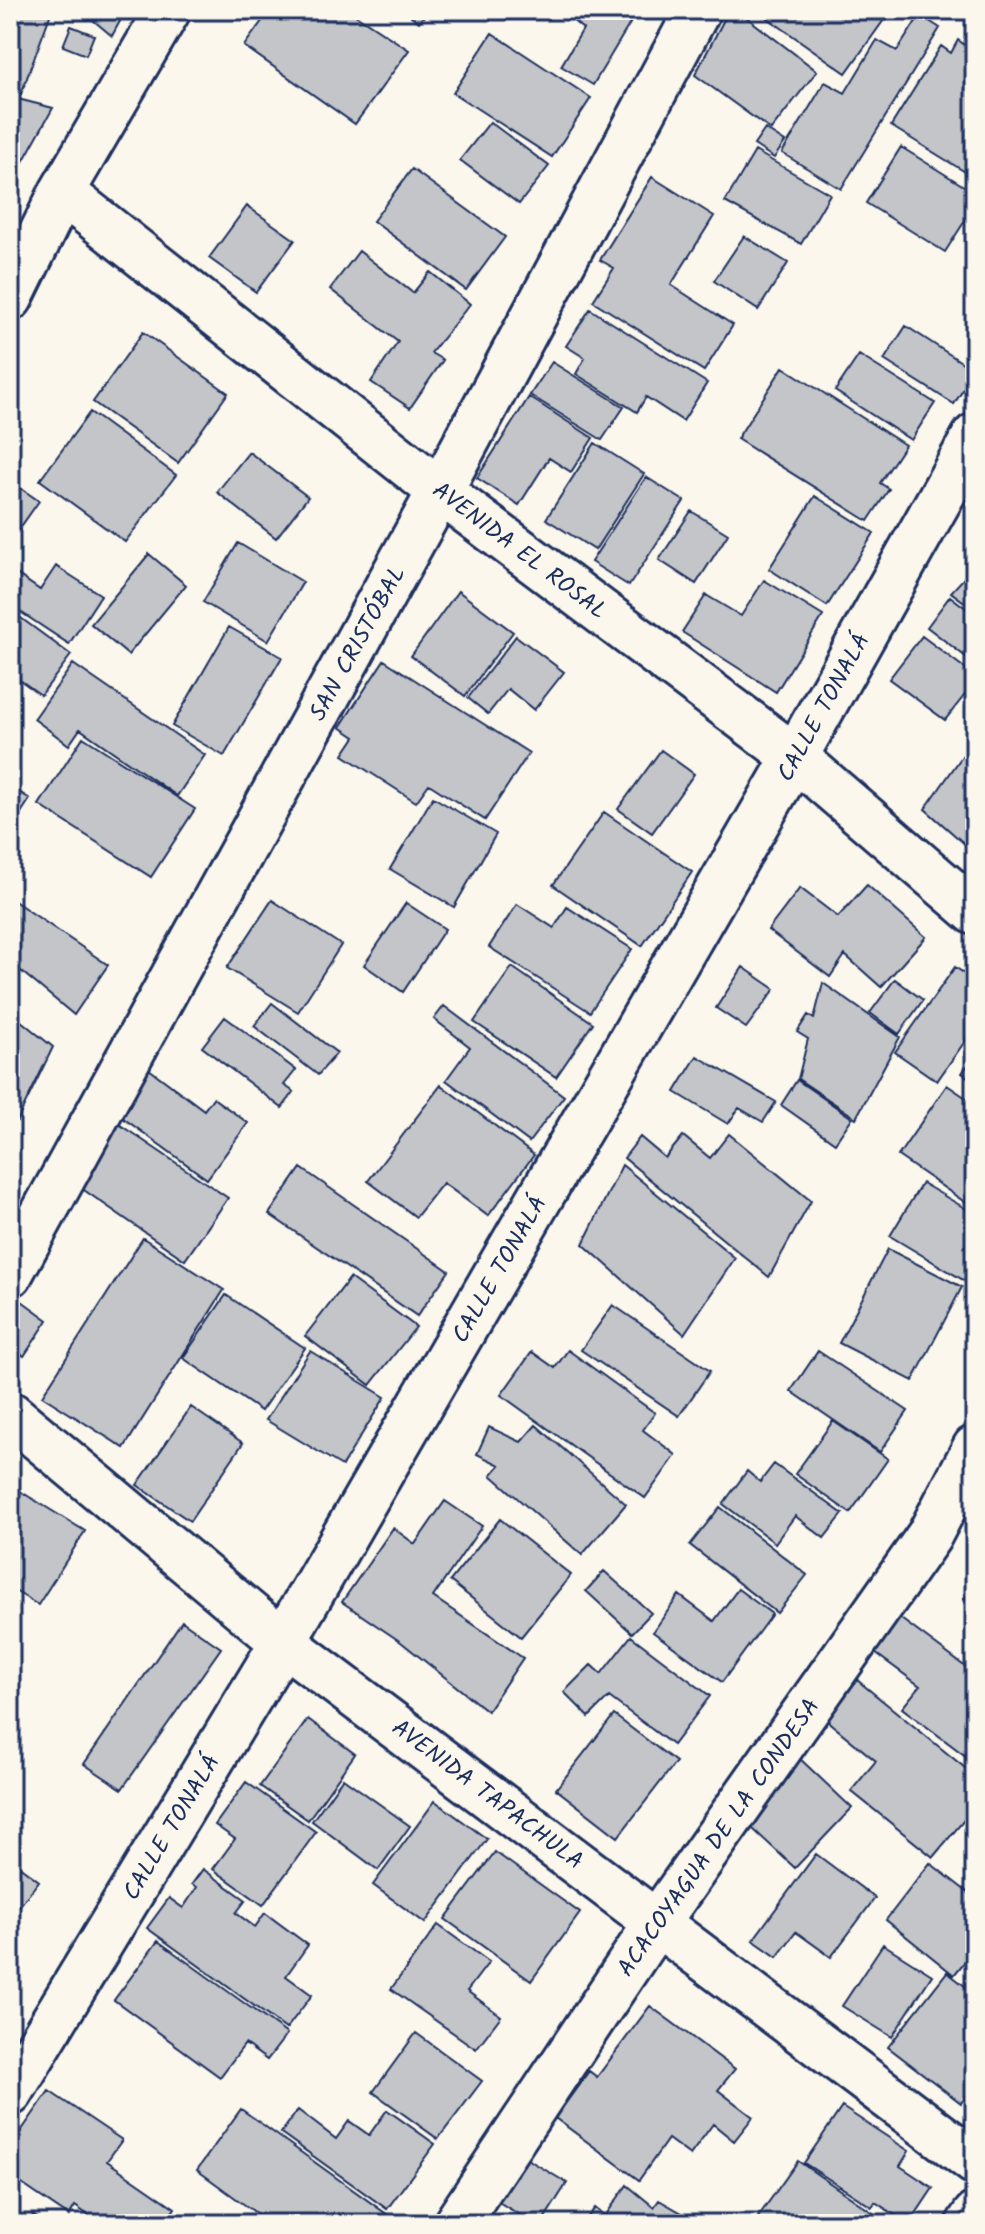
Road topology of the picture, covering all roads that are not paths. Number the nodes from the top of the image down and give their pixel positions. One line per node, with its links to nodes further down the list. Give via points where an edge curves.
1 (168, 10): 3 (street)
2 (698, 10): 6 (street, SAN CRISTÓBAL)
3 (62, 192): 4 (street); 6 (street, AVENIDA EL ROSAL)
4 (11, 296)
5 (975, 436): 7 (street, CALLE TONALÁ)
6 (440, 491): 7 (street, AVENIDA EL ROSAL); 9 (street, SAN CRISTÓBAL)
7 (795, 757): 8 (street, AVENIDA EL ROSAL); 12 (street, CALLE TONALÁ)
8 (975, 912)
9 (10, 1274)
10 (10, 1414): 12 (street, AVENIDA TAPACHULA)
11 (975, 1448): 13 (street, ACACOYAGUA DE LA CONDESA, via 929,1536)
12 (283, 1642): 13 (street, AVENIDA TAPACHULA); 14 (street, CALLE TONALÁ)
13 (658, 1921): 15 (street, AVENIDA TAPACHULA); 17 (street, ACACOYAGUA DE LA CONDESA)
14 (10, 2093)
15 (975, 2162)
16 (975, 2215): 18 (street)
17 (456, 2224)
18 (969, 2224)

